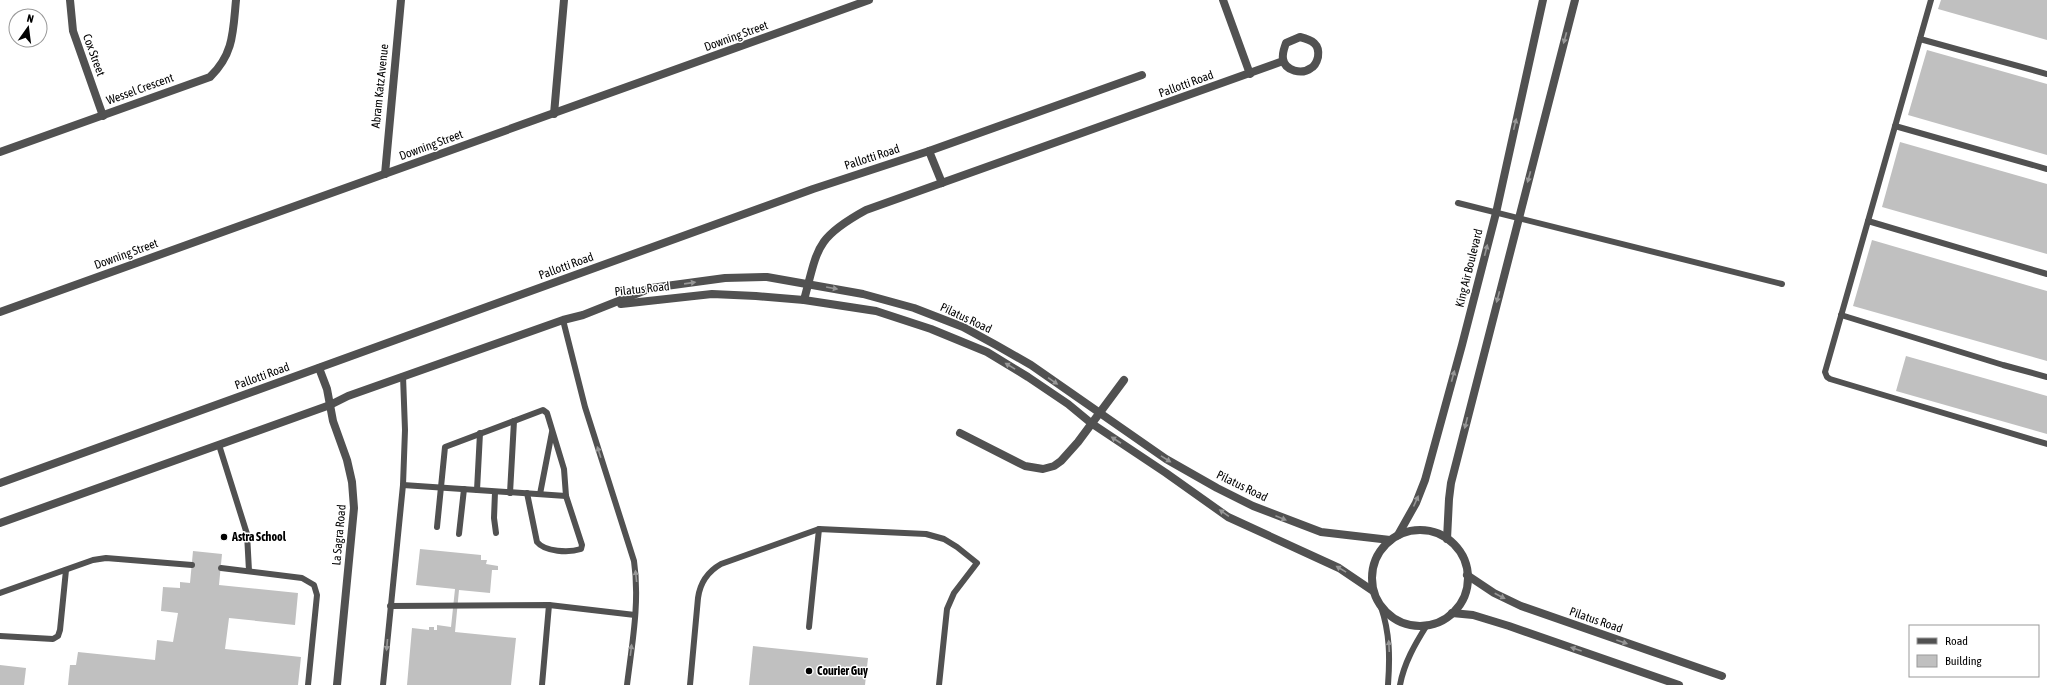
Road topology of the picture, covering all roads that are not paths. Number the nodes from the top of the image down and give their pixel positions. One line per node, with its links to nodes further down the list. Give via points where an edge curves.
1 (70, 0): 16 (street, Cox Street, via 73,31)
2 (236, 0): 16 (street, Wessel Crescent, via 231,43 220,67 210,77)
3 (401, 0): 21 (street, Abram Katz Avenue)
4 (564, 0): 15 (street)
5 (1223, 0): 12 (street)
6 (1543, 0): 24 (street, King Air Boulevard, one-way to 6)
7 (1575, 0): 25 (street, one-way to 25)
8 (1931, 0): 10 (lane)
9 (865, 1): 15 (street, Downing Street)
10 (1920, 39): 13 (lane); 17 (lane)
11 (1283, 61): 11 (street, via 1286,43 1293,39 1309,39 1317,45 1319,52 1312,68 1302,72 1292,70); 12 (street, Pallotti Road)
12 (1250, 74): 22 (street, Pallotti Road)
13 (2047, 74)
14 (1142, 75): 18 (street, Pallotti Road)
15 (554, 114): 21 (street, Downing Street)
16 (103, 116): 19 (street, Wessel Crescent)
17 (1895, 126): 20 (lane); 26 (lane)
18 (929, 151): 22 (street); 35 (street, Pallotti Road, via 813,189)
19 (0, 152)
20 (2047, 170)
21 (385, 174): 32 (street, Downing Street)
22 (942, 183): 28 (street, Pallotti Road, via 866,210 843,223 820,246)
23 (1458, 203): 24 (lane)
24 (1496, 213): 25 (lane); 63 (street, King Air Boulevard, one-way to 24, via 1416,503 1425,480)
25 (1518, 219): 29 (lane); 64 (street, one-way to 64, via 1451,483)
26 (1868, 221): 27 (lane); 33 (lane)
27 (2047, 274)
28 (808, 284): 30 (street, Pallotti Road); 31 (street, Pilatus Road, one-way to 28, via 651,288 725,278 767,277); 40 (street, Pilatus Road, one-way to 40, via 863,294 914,308 963,327 1031,365)
29 (1782, 284)
30 (804, 300): 31 (street, Pilatus Road, via 712,294); 42 (street, Pilatus Road, one-way to 30, via 1068,404 987,352 931,329 876,311)
31 (610, 305): 34 (street)
32 (0, 312)
33 (1841, 315): 37 (lane, via 2002,365); 46 (lane, via 1825,372 1827,377)
34 (563, 320): 36 (street); 77 (lane, one-way to 34, via 637,580 634,561 585,407)
35 (318, 368): 39 (street, La Sagra Road, via 327,389); 48 (street, Pallotti Road)
36 (404, 376): 39 (street); 49 (lane)
37 (2047, 376)
38 (1124, 380): 40 (street)
39 (330, 405): 47 (street); 83 (street, La Sagra Road, via 350,475 354,508)
40 (1099, 413): 42 (street); 65 (street, Pilatus Road, one-way to 65, via 1166,459 1253,506 1321,532)
41 (514, 421): 43 (lane, via 543,410 547,413); 44 (lane); 54 (lane)
42 (1091, 423): 45 (street, via 1061,461 1043,469 1025,466); 71 (street, Pilatus Road, one-way to 42, via 1339,568 1228,517)
43 (552, 431): 56 (lane); 57 (lane, via 564,469)
44 (480, 433): 50 (lane, via 445,447); 52 (lane)
45 (960, 433)
46 (2047, 444)
47 (219, 445): 58 (street); 69 (lane, via 247,534)
48 (0, 483)
49 (403, 485): 50 (lane); 74 (lane)
50 (441, 488): 51 (lane); 59 (lane)
51 (464, 490): 52 (lane); 62 (lane)
52 (476, 490): 53 (lane)
53 (495, 492): 54 (lane); 61 (lane)
54 (510, 493): 55 (lane)
55 (527, 494): 56 (lane); 57 (lane, via 537,542 546,549 577,550 581,549 582,545)
56 (540, 494): 57 (lane)
57 (566, 496)
58 (0, 523)
59 (437, 527)
60 (819, 529): 79 (lane); 87 (lane, via 721,564 704,578 699,588); 88 (lane, via 926,534 944,539 977,563 954,593 948,609)
61 (496, 533)
62 (458, 534)
63 (1398, 535): 64 (street, via 1418,530 1428,531); 65 (street)
64 (1447, 539): 70 (street, via 1458,549 1465,561)
65 (1390, 540): 71 (street, via 1377,556 1373,567)
66 (192, 565): 68 (lane, via 106,558)
67 (221, 568): 69 (lane)
68 (66, 570): 72 (lane); 80 (lane, via 58,636 53,639)
69 (249, 571): 82 (lane, via 302,578 314,585 317,595)
70 (1467, 575): 76 (street, via 1466,589 1461,602); 81 (street, Pilatus Road, one-way to 81, via 1494,593 1521,606)
71 (1373, 591): 75 (street)
72 (0, 593)
73 (549, 605): 74 (lane); 77 (lane); 85 (lane)
74 (390, 606): 84 (lane, one-way to 84)
75 (1381, 607): 78 (street, via 1395,619 1412,625); 89 (lane, one-way to 75, via 1388,625)
76 (1452, 613): 78 (street, via 1440,621); 91 (street, one-way to 76, via 1509,626 1473,615)
77 (635, 615): 86 (lane, one-way to 77)
78 (1427, 625): 90 (lane, via 1403,669)
79 (809, 627)
80 (0, 636)
81 (1722, 676)
82 (308, 685)
83 (336, 685)
84 (383, 685)
85 (542, 685)
86 (627, 685)
87 (690, 685)
88 (939, 685)
89 (1388, 685)
90 (1400, 685)
91 (1679, 685)

